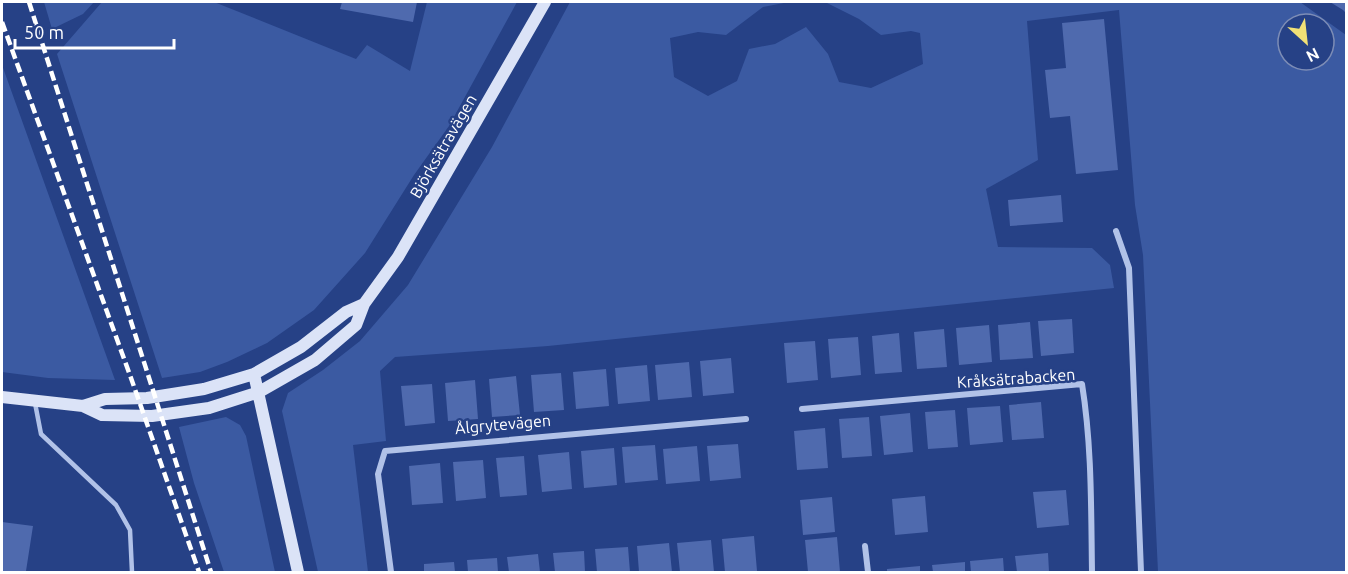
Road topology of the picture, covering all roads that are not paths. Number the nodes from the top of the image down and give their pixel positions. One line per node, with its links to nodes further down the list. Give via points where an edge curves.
1 (545, 2): 3 (street, Björksätravägen, via 398,257)
2 (1116, 231): 17 (street, via 1129,268)
3 (364, 304): 4 (street, Björksätravägen); 5 (street, Björksätravägen, via 356,325 315,360)
4 (254, 374): 5 (street); 8 (street, Björksätravägen, via 204,388 147,398 105,399)
5 (259, 392): 8 (street, Björksätravägen, via 208,408 152,416 102,415); 13 (street)
6 (2, 397): 7 (street, Björksätravägen)
7 (34, 400): 8 (street, Björksätravägen); 12 (lane, via 41,434 116,505 129,530)
8 (83, 406)
9 (802, 409): 16 (street, Kråksätrabacken, via 1082,384 1090,445)
10 (746, 418): 14 (street, Ålgrytevägen, via 385,451 378,474)
11 (865, 546): 15 (street)
12 (132, 573)
13 (298, 573)
14 (391, 573)
15 (868, 573)
16 (1092, 573)
17 (1141, 573)

